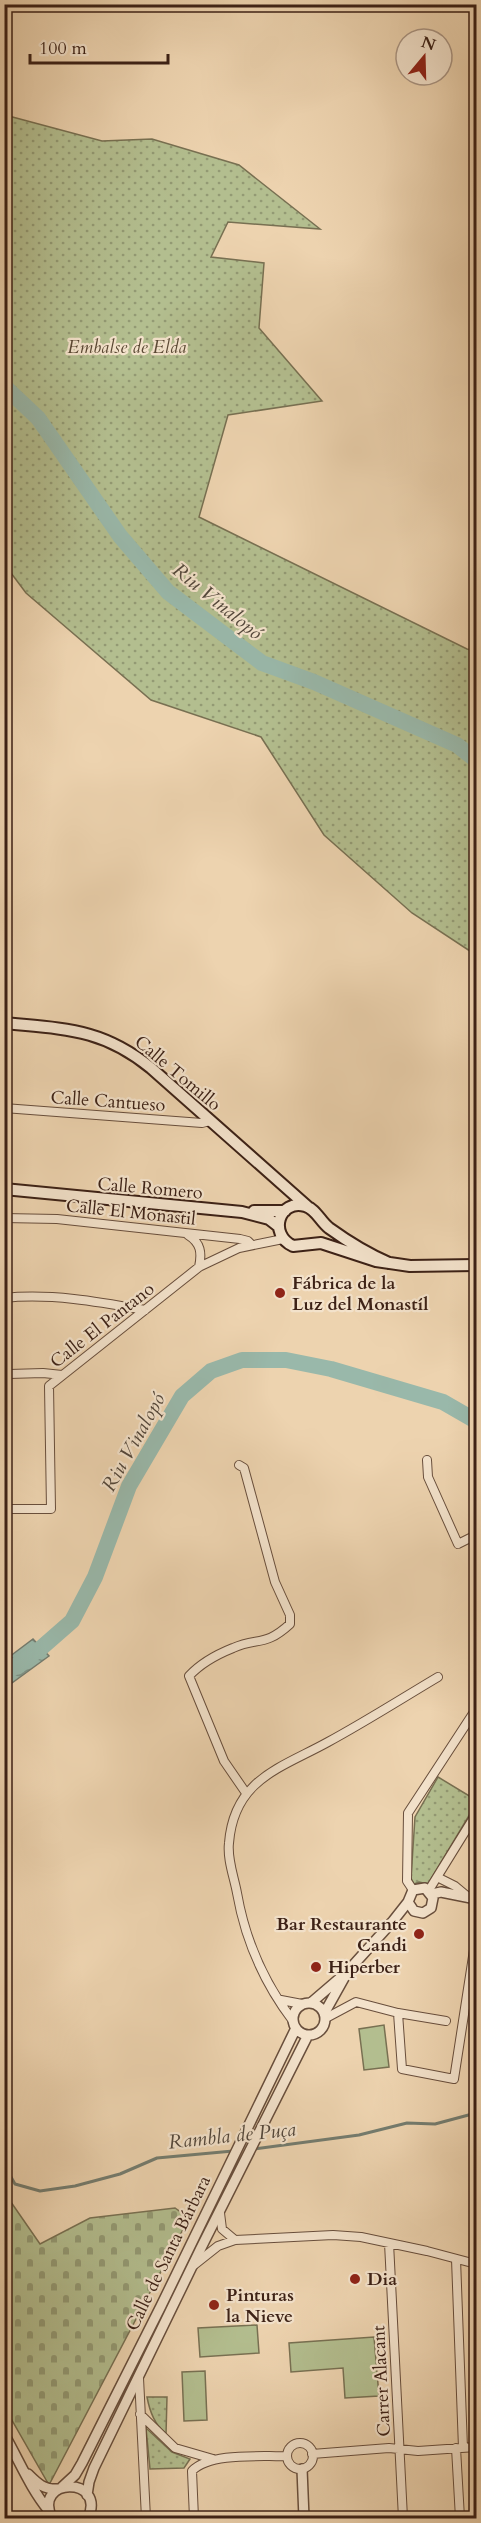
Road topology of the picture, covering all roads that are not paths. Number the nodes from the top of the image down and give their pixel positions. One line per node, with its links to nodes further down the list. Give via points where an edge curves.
1 (4, 1023): 3 (main road, Calle Tomillo, via 75,1030 108,1040 139,1058)
2 (4, 1108): 3 (street, Calle Cantueso)
3 (210, 1121): 4 (main road, Calle Tomillo)
4 (276, 1181): 8 (main road, Calle Tomillo); 9 (main road, Calle Tomillo, via 283,1192)
5 (4, 1189): 7 (main road, Calle Romero)
6 (4, 1196): 7 (main road, Calle Romero)
7 (54, 1196): 10 (main road, Calle Romero)
8 (308, 1207): 9 (main road); 12 (main road)
9 (286, 1210): 10 (main road, Calle Romero); 13 (main road)
10 (242, 1212): 13 (main road, Calle Romero, via 269,1219)
11 (4, 1218): 14 (street, Calle El Monastil, via 57,1219)
12 (319, 1219): 16 (main road, via 318,1235); 18 (main road, via 356,1246)
13 (278, 1226): 15 (main road)
14 (185, 1233): 17 (street, Calle El Monastil, via 240,1239); 20 (street, via 196,1240 202,1254)
15 (283, 1239): 16 (main road, via 299,1247); 17 (street, Calle El Pantano)
16 (311, 1243): 18 (main road)
17 (252, 1245): 20 (street, Calle El Pantano, via 226,1252)
18 (389, 1263): 19 (main road, via 425,1267)
19 (477, 1265)
20 (199, 1267): 22 (street, Calle El Pantano)
21 (4, 1298): 22 (street, via 99,1301)
22 (146, 1310): 23 (street, Calle El Pantano)
23 (62, 1375): 24 (street); 27 (street, Calle El Pantano, via 49,1386 51,1509)
24 (4, 1377)
25 (427, 1460): 28 (street, via 428,1477 458,1544)
26 (239, 1465): 31 (street, via 244,1468 290,1624 265,1641 235,1647 189,1676 224,1761)
27 (4, 1509)
28 (477, 1535)
29 (438, 1677): 31 (street, via 357,1726 288,1761)
30 (477, 1709): 34 (street, via 408,1813 407,1881)
31 (246, 1793): 42 (street, via 228,1844 232,1871 251,1947)
32 (477, 1814): 33 (street)
33 (437, 1877): 35 (street); 36 (street)
34 (413, 1890): 35 (street, via 421,1888); 37 (street)
35 (431, 1896): 36 (street); 38 (street, via 426,1912)
36 (467, 1896)
37 (408, 1902): 38 (street); 39 (street)
38 (414, 1911): 39 (street)
39 (393, 1921): 41 (street)
40 (477, 1937): 44 (street, via 454,2079 402,2069)
41 (346, 1972): 43 (street); 45 (street)
42 (281, 2000): 43 (street); 47 (street)
43 (307, 2003): 45 (street, via 318,2005); 47 (street, via 296,2009)
44 (398, 2013): 45 (street, via 356,2002); 46 (street)
45 (325, 2015): 48 (street, via 321,2030)
46 (446, 2021)
47 (295, 2024): 48 (street); 66 (street, Calle de Santa Bárbara, via 161,2306 75,2475)
48 (308, 2035): 49 (street, Calle de Santa Bárbara)
49 (220, 2213): 50 (street, via 222,2229); 54 (street, Calle de Santa Bárbara)
50 (235, 2240): 51 (street, via 333,2235); 54 (street, via 218,2246)
51 (389, 2243): 52 (street); 59 (street, Carrer Alacant)
52 (456, 2259): 53 (street); 60 (street)
53 (477, 2264)
54 (191, 2268): 55 (street, Calle de Santa Bárbara)
55 (139, 2379): 56 (street); 67 (street, Calle de Santa Bárbara, via 91,2475)
56 (140, 2414): 63 (street, via 175,2448); 70 (street)
57 (4, 2434): 65 (street)
58 (477, 2447): 60 (street)
59 (399, 2448): 60 (street); 61 (street); 73 (street, Carrer Alacant)
60 (460, 2448): 74 (street)
61 (312, 2454): 62 (street, via 306,2445 296,2444); 64 (street, via 310,2463)
62 (287, 2456): 63 (street); 64 (street, via 290,2464)
63 (213, 2459): 71 (street, via 192,2471)
64 (302, 2469): 72 (street)
65 (26, 2473): 66 (street, via 39,2485); 68 (street)
66 (61, 2488): 67 (street, via 73,2486); 68 (street, Calle de Santa Bárbara, via 50,2499)
67 (87, 2495): 69 (street, Calle de Santa Bárbara, via 91,2506)
68 (49, 2515)
69 (88, 2518)
70 (146, 2518)
71 (194, 2518)
72 (304, 2518)
73 (402, 2518)
74 (460, 2518)

